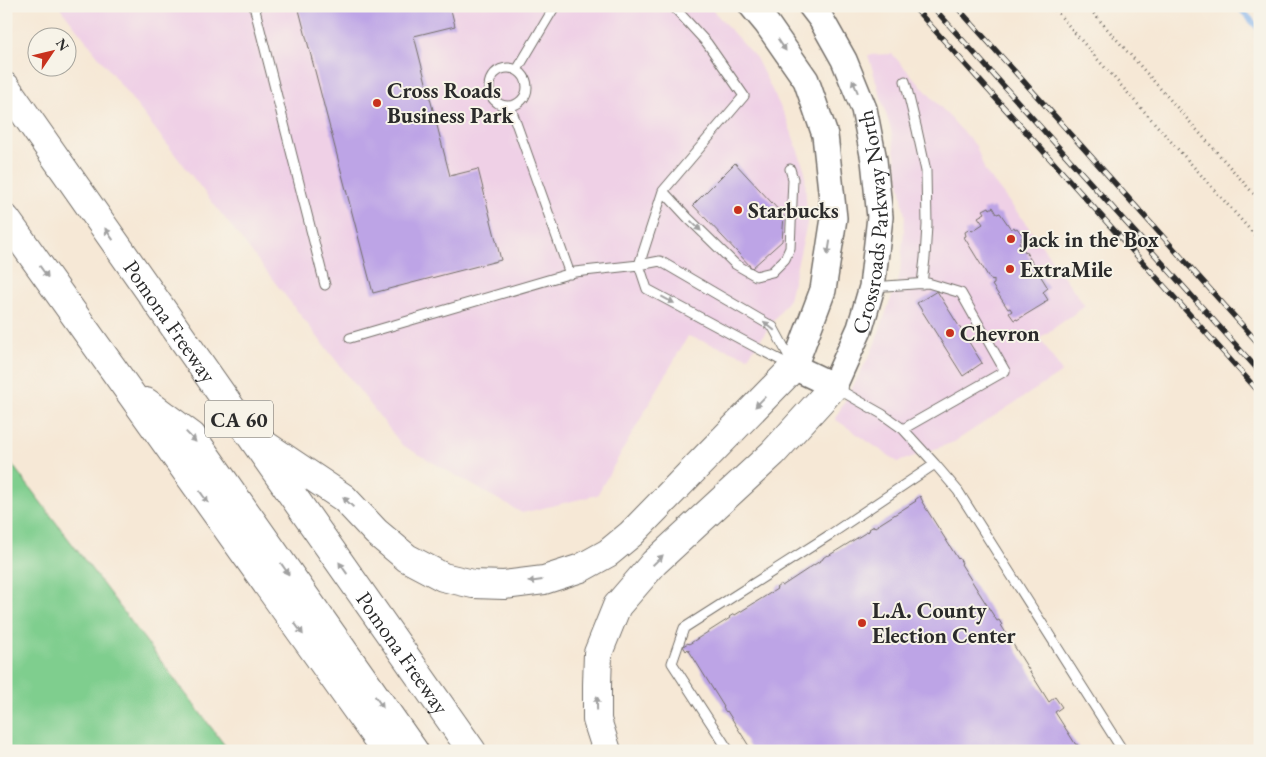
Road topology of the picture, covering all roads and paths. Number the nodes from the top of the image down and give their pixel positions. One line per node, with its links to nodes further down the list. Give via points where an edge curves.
1 (254, 6): 20 (lane)
2 (555, 6): 8 (lane)
3 (673, 6): 13 (lane, via 707,43 744,96)
4 (752, 6): 23 (street, Crossroads Parkway North, one-way to 23, via 806,80 825,135 834,218 823,290)
5 (810, 6): 21 (street, Crossroads Parkway North, one-way to 5, via 880,217 864,109 844,60)
6 (1052, 6): 16 (path)
7 (1087, 6): 14 (path)
8 (517, 70): 11 (lane, via 526,79 527,91 521,101); 11 (lane, via 498,70 490,80 493,99)
9 (905, 81): 19 (lane, via 926,171 928,224)
10 (6, 87): 27 (highway, Pomona Freeway / CA 60, one-way to 10)
11 (510, 106): 18 (lane)
12 (790, 169): 13 (lane, one-way to 12, via 735,264 756,276 772,272 785,259 790,248 794,179)
13 (662, 191): 17 (lane)
14 (1260, 201)
15 (9, 226): 24 (highway, one-way to 24)
16 (1260, 241)
17 (639, 265): 18 (lane); 23 (lane, one-way to 23, via 647,289); 23 (lane, one-way to 17, via 772,327 660,261)
18 (570, 274): 22 (lane)
19 (922, 284): 21 (lane); 26 (lane, via 961,293 1004,371)
20 (325, 285)
21 (872, 287): 25 (street, Crossroads Parkway North, via 860,328)
22 (350, 338)
23 (794, 367): 25 (street); 27 (highway, one-way to 27, via 631,534 608,553 581,568 544,580 504,585 473,584 443,577 407,558 376,532 344,498)
24 (125, 386): 29 (highway, one-way to 29); 30 (highway, one-way to 30, via 192,436)
25 (834, 386): 26 (lane); 32 (highway, one-way to 25, via 597,720 598,653 617,606 654,563 773,453)
26 (902, 429): 28 (lane)
27 (248, 433): 31 (highway, Pomona Freeway / CA 60, one-way to 27)
28 (935, 464): 33 (lane, via 684,628 672,663); 34 (lane, via 962,498)
29 (386, 751)
30 (414, 751)
31 (472, 751)
32 (607, 751)
33 (729, 751)
34 (1123, 751)

